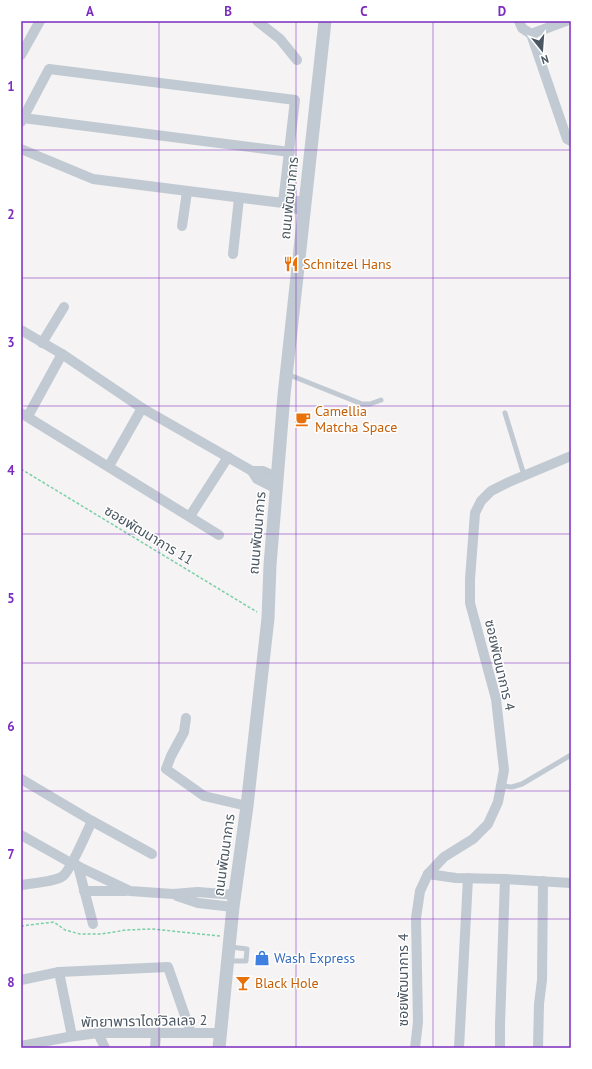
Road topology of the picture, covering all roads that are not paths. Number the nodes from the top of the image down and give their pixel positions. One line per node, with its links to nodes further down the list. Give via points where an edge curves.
1 (40, 21): 7 (street)
2 (257, 21): 8 (street, via 280,39)
3 (325, 21): 16 (street, ถนนพัฒนาการ)
4 (519, 21): 6 (street, via 522,28)
5 (566, 21): 6 (street)
6 (531, 34): 10 (street, via 566,139)
7 (21, 55)
8 (297, 60)
9 (22, 120): 12 (street); 12 (street, via 49,69 295,100)
10 (571, 141)
11 (21, 149): 13 (street, via 93,179)
12 (290, 152): 15 (street)
13 (187, 192): 14 (street); 17 (street)
14 (239, 198): 15 (street); 18 (street)
15 (283, 203): 16 (street, via 290,200)
16 (304, 206): 23 (street, ถนนพัฒนาการ)
17 (182, 226)
18 (233, 254)
19 (64, 307): 21 (street)
20 (21, 330): 21 (street)
21 (42, 343): 22 (street)
22 (62, 354): 25 (street); 26 (street)
23 (287, 374): 24 (lane, via 362,404); 32 (street, ถนนพัฒนาการ)
24 (381, 400)
25 (142, 408): 29 (street); 30 (street)
26 (24, 414): 30 (street)
27 (505, 414): 31 (lane)
28 (571, 456): 31 (street, ซอยพัฒนาการ 4)
29 (228, 457): 32 (street, via 252,471 263,471); 33 (street)
30 (109, 466): 33 (street)
31 (524, 475): 38 (street, ซอยพัฒนาการ 4, via 491,491 481,501 475,513 470,603 496,699 504,770)
32 (277, 483): 39 (street, ถนนพัฒนาการ, via 268,618)
33 (190, 516): 34 (street)
34 (219, 535)
35 (186, 718): 39 (street, via 184,732 166,770 204,796)
36 (571, 755): 38 (lane, via 522,784 512,787)
37 (21, 779): 40 (street)
38 (501, 786): 44 (street, ซอยพัฒนาการ 4, via 498,802 488,824 473,839 444,857)
39 (247, 806): 52 (street, ถนนพัฒนาการ)
40 (92, 821): 42 (street); 43 (street)
41 (21, 835): 43 (street)
42 (152, 854)
43 (74, 865): 49 (street, via 56,879); 50 (street); 51 (street)
44 (428, 874): 45 (street); 67 (street, ซอยพัฒนาการ 4, via 420,891 416,918 418,1022)
45 (468, 878): 46 (street); 68 (street)
46 (505, 879): 47 (street); 69 (street)
47 (544, 881): 48 (street); 70 (street)
48 (571, 883)
49 (21, 885)
50 (130, 891): 51 (street); 52 (street, via 173,894 198,892)
51 (84, 892): 53 (street)
52 (234, 901): 54 (street, ถนนพัฒนาการ)
53 (93, 924)
54 (230, 942): 55 (street, ถนนพัฒนาการ); 55 (lane, via 247,950 246,961)
55 (228, 961): 60 (street, ถนนพัฒนาการ)
56 (59, 972): 57 (street); 59 (street, via 168,967); 62 (street)
57 (21, 980)
58 (98, 1033): 61 (street, พัทยาพาราไดซ์วิลเลจ 2); 62 (street, พัทยาพาราไดซ์วิลเลจ 2); 64 (street)
59 (191, 1033): 60 (street, พัทยาพาราไดซ์วิลเลจ 2); 61 (street, พัทยาพาราไดซ์วิลเลจ 2)
60 (220, 1033): 66 (street, ถนนพัฒนาการ)
61 (156, 1034): 65 (street)
62 (72, 1036): 63 (street, พัทยาพาราไดซ์วิลเลจ 2)
63 (21, 1046)
64 (105, 1048)
65 (155, 1048)
66 (219, 1048)
67 (415, 1048)
68 (459, 1048)
69 (500, 1048)
70 (538, 1048)

